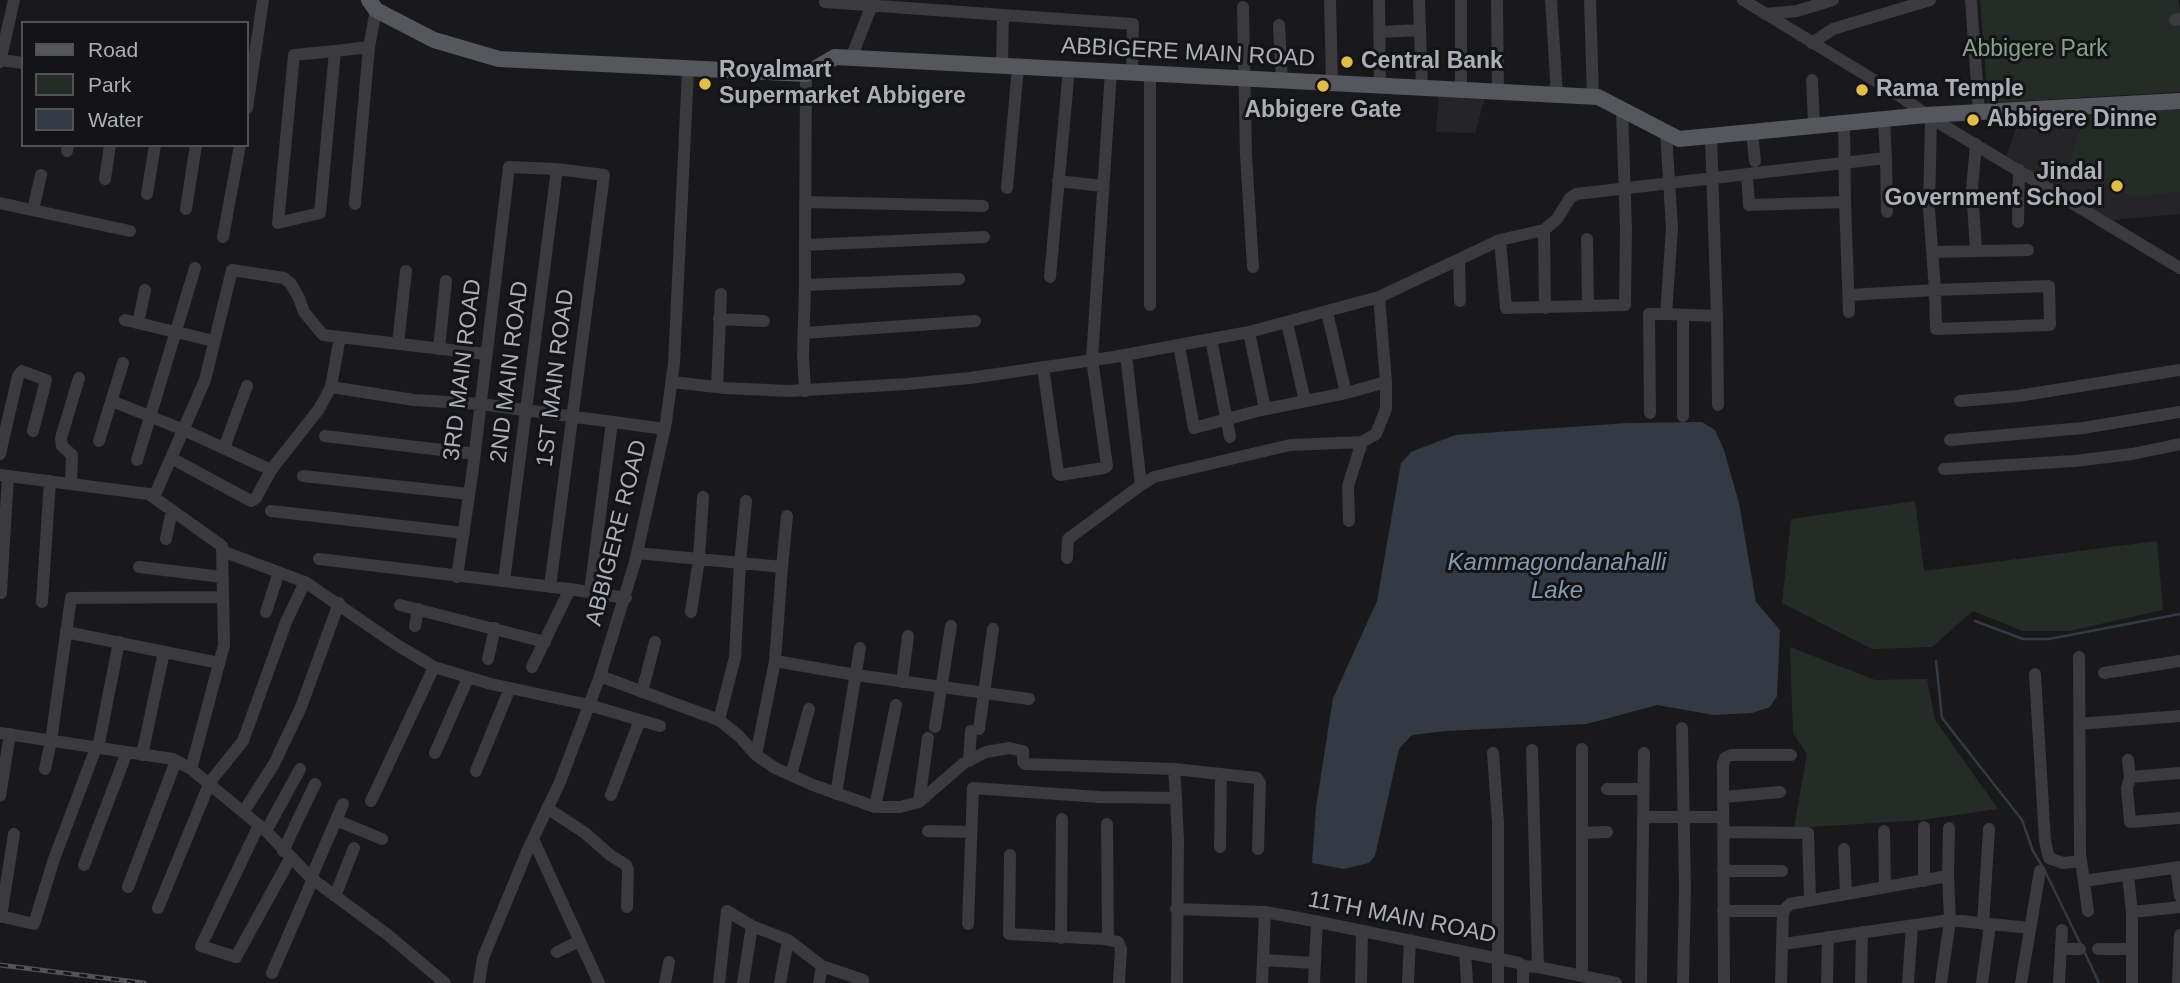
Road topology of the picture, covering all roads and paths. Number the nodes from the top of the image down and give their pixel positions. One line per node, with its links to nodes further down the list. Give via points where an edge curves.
1 (15, 0): 27 (street)
2 (263, 0): 46 (street)
3 (1330, 0): 39 (street)
4 (1379, 0): 22 (street)
5 (1419, 0): 21 (street)
6 (1461, 0): 42 (street)
7 (1497, 0): 43 (street)
8 (1551, 0): 44 (street)
9 (1590, 0): 45 (street)
10 (1744, 0): 18 (street)
11 (1833, 0): 18 (street, via 1797,11)
12 (1930, 0): 23 (street, via 1833,29)
13 (1971, 0): 49 (street)
14 (825, 2): 15 (street)
15 (873, 2): 19 (street); 26 (street)
16 (373, 5): 24 (street); 31 (main road, via 434,40 499,59)
17 (1243, 7): 36 (street)
18 (1765, 13): 23 (street)
19 (1003, 15): 29 (street); 33 (street, via 1133,24)
20 (1279, 25): 38 (street)
21 (1420, 30): 22 (street); 41 (street)
22 (1380, 32): 40 (street)
23 (1812, 43): 50 (street)
24 (369, 47): 25 (street); 80 (street)
25 (335, 51): 25 (street, via 294,55 278,223 320,213)
26 (851, 58): 29 (main road, ABBIGERE MAIN ROAD); 35 (main road, ABBIGERE MAIN ROAD, via 835,57)
27 (0, 61): 28 (street)
28 (21, 63)
29 (1010, 66): 30 (main road, ABBIGERE MAIN ROAD); 74 (street)
30 (1069, 69): 32 (main road, ABBIGERE MAIN ROAD); 71 (street)
31 (688, 70): 35 (main road); 139 (street, ABBIGERE ROAD)
32 (1111, 71): 33 (main road, ABBIGERE MAIN ROAD); 73 (street)
33 (1132, 73): 34 (main road, ABBIGERE MAIN ROAD)
34 (1150, 74): 36 (main road, ABBIGERE MAIN ROAD); 111 (street)
35 (806, 75): 77 (street)
36 (1244, 79): 38 (main road, ABBIGERE MAIN ROAD); 97 (street)
37 (1812, 80): 53 (street)
38 (1282, 81): 39 (main road, ABBIGERE MAIN ROAD)
39 (1332, 83): 40 (main road, ABBIGERE MAIN ROAD)
40 (1380, 86): 41 (main road, ABBIGERE MAIN ROAD)
41 (1422, 88): 42 (main road, ABBIGERE MAIN ROAD)
42 (1461, 90): 43 (main road, ABBIGERE MAIN ROAD)
43 (1498, 92): 44 (main road, ABBIGERE MAIN ROAD)
44 (1557, 95): 45 (main road, ABBIGERE MAIN ROAD)
45 (1593, 97): 48 (main road, ABBIGERE MAIN ROAD)
46 (248, 98)
47 (2180, 101): 49 (main road, ABBIGERE MAIN ROAD)
48 (1622, 110): 55 (main road, ABBIGERE MAIN ROAD); 75 (street)
49 (1979, 112): 50 (main road, ABBIGERE MAIN ROAD)
50 (1928, 116): 51 (main road, ABBIGERE MAIN ROAD); 57 (street); 95 (street)
51 (1884, 120): 52 (main road, ABBIGERE MAIN ROAD); 62 (street)
52 (1844, 122): 53 (main road, ABBIGERE MAIN ROAD); 64 (street)
53 (1814, 124): 54 (main road, ABBIGERE MAIN ROAD)
54 (1752, 132): 56 (main road, ABBIGERE MAIN ROAD); 63 (street)
55 (1666, 133): 56 (main road, ABBIGERE MAIN ROAD, via 1679,139); 72 (street)
56 (1711, 138): 69 (street)
57 (1976, 144): 66 (street); 93 (street, via 1972,190)
58 (110, 147): 70 (street)
59 (155, 147): 76 (street)
60 (196, 147): 82 (street)
61 (240, 147): 88 (street)
62 (1886, 158): 64 (street); 84 (street)
63 (1755, 161)
64 (1843, 163): 68 (street); 78 (street)
65 (557, 169): 132 (street, 3RD MAIN ROAD, via 509,167); 152 (street, 2ND MAIN ROAD); 155 (street, 1ST MAIN ROAD, via 604,175)
66 (2019, 170): 85 (street); 99 (street)
67 (41, 175): 83 (street)
68 (1747, 175): 69 (street); 78 (street, via 1749,205)
69 (1712, 178): 72 (street); 118 (street)
70 (105, 179)
71 (1058, 181): 73 (street); 101 (street)
72 (1669, 183): 75 (street); 116 (street, via 1672,228)
73 (1102, 186): 134 (street)
74 (1007, 188)
75 (1624, 189): 86 (street, via 1576,194); 112 (street, via 1625,305)
76 (147, 194)
77 (805, 202): 81 (street); 92 (street)
78 (1845, 202): 108 (street)
79 (0, 203): 83 (street)
80 (355, 204)
81 (983, 206)
82 (186, 209)
83 (33, 210): 87 (street)
84 (1886, 212)
85 (2018, 222)
86 (1544, 230): 91 (street); 113 (street)
87 (130, 231)
88 (223, 237)
89 (984, 237): 92 (street)
90 (1587, 239): 112 (street)
91 (1500, 240): 96 (street); 113 (street, via 1506,308)
92 (805, 245): 104 (street)
93 (1976, 250): 94 (street); 95 (street)
94 (2028, 250)
95 (1933, 252): 106 (street)
96 (1459, 260): 109 (street); 110 (street)
97 (1253, 267)
98 (195, 268): 125 (street)
99 (2180, 268)
100 (406, 271): 129 (street)
101 (1050, 277)
102 (959, 279): 104 (street)
103 (446, 281): 131 (street)
104 (805, 285): 123 (street)
105 (145, 290): 125 (street, via 132,322)
106 (1935, 290): 106 (street, via 1936,329 2050,325 2049,286); 108 (street)
107 (721, 293): 119 (street)
108 (1849, 295): 115 (street)
109 (1379, 297): 114 (street); 140 (street)
110 (1460, 301)
111 (1150, 305)
112 (1587, 306): 113 (street)
113 (1545, 307)
114 (1327, 312): 122 (street); 145 (street)
115 (1849, 312)
116 (1666, 314): 117 (street); 154 (street, via 1648,314)
117 (1683, 315): 118 (street); 156 (street)
118 (1717, 316): 150 (street)
119 (719, 319): 120 (street); 143 (street)
120 (764, 321)
121 (975, 321): 123 (street)
122 (1287, 323): 124 (street); 147 (street)
123 (804, 332): 144 (street)
124 (1249, 332): 126 (street); 151 (street)
125 (175, 333): 127 (street); 157 (street)
126 (1211, 339): 130 (street); 158 (street)
127 (214, 341): 129 (street, via 232,270 284,278 323,335); 161 (street, via 205,380)
128 (339, 342): 142 (street)
129 (398, 344): 131 (street)
130 (1179, 345): 133 (street); 158 (street, via 1194,428)
131 (439, 349): 132 (street)
132 (485, 354): 149 (street, 3RD MAIN ROAD)
133 (1126, 355): 134 (street); 180 (street)
134 (1092, 359): 136 (street); 136 (street, via 1104,468 1058,473)
135 (124, 363): 146 (street)
136 (1043, 367): 144 (street, via 970,378)
137 (2180, 370): 148 (street)
138 (79, 378): 179 (street, via 61,438 62,446 72,454)
139 (672, 382): 143 (street); 160 (street, ABBIGERE ROAD)
140 (1386, 382): 145 (street); 167 (street, via 1384,417 1376,434)
141 (247, 386): 169 (street)
142 (331, 387): 149 (street, via 414,400); 175 (street)
143 (717, 387): 144 (street)
144 (805, 391)
145 (1346, 393): 147 (street)
146 (111, 401): 157 (street); 166 (street)
147 (1305, 401): 151 (street)
148 (1960, 401)
149 (480, 404): 152 (street); 171 (street, 3RD MAIN ROAD)
150 (1718, 405)
151 (1265, 409): 158 (street)
152 (526, 410): 155 (street); 202 (street, 2ND MAIN ROAD)
153 (2180, 412): 165 (street, via 2083,428)
154 (1650, 413)
155 (572, 416): 159 (street); 204 (street, 1ST MAIN ROAD)
156 (1683, 416)
157 (150, 417): 161 (street); 173 (street)
158 (1227, 419): 164 (street)
159 (612, 422): 160 (street); 206 (street)
160 (665, 429): 192 (street, ABBIGERE ROAD)
161 (184, 430): 169 (street); 172 (street)
162 (33, 431): 170 (street, via 46,380 22,372)
163 (325, 436): 171 (street)
164 (1230, 437)
165 (1950, 440)
166 (99, 442)
167 (1362, 442): 180 (street, via 1290,445); 188 (street, via 1348,486)
168 (2180, 444): 174 (street, via 2074,461)
169 (224, 448): 175 (street)
170 (0, 454)
171 (475, 454): 181 (street, 3RD MAIN ROAD)
172 (171, 458): 175 (street, via 251,500); 183 (street)
173 (136, 460)
174 (1944, 469)
175 (271, 470)
176 (4, 475): 178 (street); 207 (street)
177 (303, 476): 181 (street)
178 (50, 481): 179 (street); 210 (street)
179 (71, 483): 183 (street)
180 (1141, 485): 193 (street, via 1068,539)
181 (470, 494): 189 (street, 3RD MAIN ROAD)
182 (703, 497): 195 (street)
183 (154, 498): 185 (street)
184 (746, 501): 196 (street)
185 (172, 510): 190 (street); 191 (street, via 222,546)
186 (271, 511): 189 (street)
187 (787, 516): 197 (street)
188 (1349, 521)
189 (464, 533): 200 (street, 3RD MAIN ROAD)
190 (166, 539)
191 (222, 551): 199 (street); 201 (street)
192 (637, 553): 195 (street); 209 (street, ABBIGERE ROAD)
193 (1067, 558)
194 (319, 559): 200 (street)
195 (699, 559): 196 (street); 215 (street)
196 (740, 563): 197 (street); 250 (street, via 735,657)
197 (782, 566): 229 (street)
198 (139, 567): 201 (street)
199 (279, 572): 203 (street); 214 (street)
200 (457, 577): 202 (street)
201 (223, 578): 208 (street)
202 (504, 581): 204 (street)
203 (305, 582): 211 (street); 279 (street, via 243,741)
204 (550, 587): 205 (street)
205 (570, 589): 206 (street); 223 (street)
206 (590, 592): 209 (street)
207 (1, 593)
208 (223, 597): 220 (street, via 71,598); 231 (street, via 224,645)
209 (626, 598): 236 (street, ABBIGERE ROAD)
210 (42, 602)
211 (339, 603): 232 (street); 294 (street, via 301,707 274,764)
212 (400, 605): 213 (street)
213 (418, 609): 217 (street); 218 (street)
214 (266, 612)
215 (691, 612)
216 (951, 625): 240 (street)
217 (415, 626)
218 (495, 628): 223 (street); 228 (street)
219 (993, 629): 243 (street)
220 (66, 632): 222 (street); 255 (street)
221 (908, 636): 239 (street)
222 (119, 642): 226 (street); 256 (street)
223 (545, 642): 233 (street)
224 (655, 642): 242 (street)
225 (860, 648): 237 (street)
226 (164, 652): 231 (street); 263 (street)
227 (2079, 657): 251 (street)
228 (488, 659)
229 (775, 661): 237 (street); 264 (street)
230 (2180, 661): 234 (street)
231 (219, 663): 271 (street)
232 (434, 667): 238 (street); 289 (street)
233 (532, 667)
234 (2104, 673)
235 (2035, 674): 321 (street, via 2049,858)
236 (600, 676): 242 (street); 245 (street, ABBIGERE ROAD)
237 (856, 676): 239 (street); 284 (street)
238 (468, 678): 241 (street); 260 (street)
239 (902, 682): 240 (street)
240 (941, 687): 243 (street); 290 (street)
241 (510, 688): 245 (street); 274 (street)
242 (642, 692): 250 (street)
243 (984, 693): 244 (street); 268 (street)
244 (1029, 699)
245 (589, 705): 249 (street); 293 (street, ABBIGERE ROAD)
246 (896, 705): 292 (street)
247 (809, 709): 276 (street)
248 (2180, 716): 251 (street)
249 (640, 720): 252 (street); 285 (street)
250 (719, 720): 264 (street)
251 (2079, 724): 321 (street)
252 (660, 726)
253 (1682, 728): 295 (street)
254 (5, 734): 255 (street); 269 (street)
255 (51, 741): 256 (street); 270 (street)
256 (97, 748): 259 (street); 347 (street, via 34,924)
257 (1532, 750): 378 (street)
258 (1581, 750): 311 (street)
259 (127, 752): 263 (street); 322 (street)
260 (435, 753)
261 (1493, 753): 372 (street)
262 (1644, 753): 282 (street)
263 (142, 755): 267 (street)
264 (756, 755): 276 (street)
265 (1791, 755): 287 (street, via 1725,758)
266 (2128, 760): 278 (street)
267 (176, 761): 271 (street); 332 (street)
268 (968, 761): 273 (street, via 1009,748 1036,765); 290 (street)
269 (2, 767): 286 (street)
270 (45, 769)
271 (191, 769): 279 (street)
272 (300, 769): 303 (street)
273 (1174, 769): 277 (street); 288 (street)
274 (476, 771)
275 (2180, 772): 278 (street)
276 (791, 775): 284 (street)
277 (1221, 775): 315 (street); 317 (street, via 1259,779)
278 (2130, 777): 298 (street, via 2130,822)
279 (210, 782): 294 (street); 340 (street)
280 (315, 783): 319 (street)
281 (1606, 789): 282 (street)
282 (1644, 789): 296 (street)
283 (1780, 792): 287 (street)
284 (836, 794): 292 (street)
285 (611, 795)
286 (0, 796)
287 (1724, 797): 297 (street)
288 (1176, 798): 308 (street, via 973,788); 341 (street)
289 (371, 801)
290 (919, 802): 292 (street)
291 (343, 804): 300 (street)
292 (876, 807)
293 (547, 808): 314 (street, ABBIGERE ROAD); 338 (street, via 626,865)
294 (244, 811): 303 (street)
295 (1684, 816): 296 (street); 297 (street); 401 (street)
296 (1644, 817): 400 (street)
297 (1723, 817): 310 (street)
298 (2180, 818)
299 (1062, 819): 360 (street)
300 (336, 820): 313 (street); 329 (street)
301 (1107, 824): 362 (street)
302 (1924, 827): 330 (street)
303 (263, 828): 319 (street); 319 (street, via 201,946 236,957)
304 (1949, 828): 327 (street)
305 (1989, 829): 351 (street)
306 (928, 831): 308 (street)
307 (1884, 831): 333 (street)
308 (971, 832): 350 (street)
309 (1607, 832): 311 (street)
310 (1724, 832): 325 (street); 337 (street, via 1808,833)
311 (1582, 833): 380 (street)
312 (14, 834): 347 (street)
313 (382, 839)
314 (533, 839): 364 (street); 382 (street, ABBIGERE ROAD, via 483,958)
315 (1220, 847)
316 (354, 848): 335 (street)
317 (1258, 849)
318 (1843, 849): 334 (street)
319 (287, 854): 329 (street)
320 (1010, 855): 360 (street, via 1009,934)
321 (2081, 862): 331 (street)
322 (84, 865)
323 (2178, 867): 328 (street); 336 (street)
324 (2040, 870): 354 (street)
325 (1723, 871): 326 (street); 342 (street)
326 (1782, 871)
327 (1948, 876): 330 (street); 348 (street)
328 (2128, 876): 331 (street); 346 (street)
329 (312, 879): 335 (street); 379 (street)
330 (1924, 881): 333 (street)
331 (2084, 881): 344 (street)
332 (128, 887)
333 (1885, 887): 334 (street)
334 (1846, 893): 337 (street)
335 (335, 896): 381 (street)
336 (2180, 896)
337 (1810, 899): 343 (street, via 1790,904)
338 (627, 907)
339 (2180, 907): 346 (street)
340 (159, 908)
341 (1176, 909): 345 (street, 11TH MAIN ROAD); 391 (street)
342 (1723, 911): 343 (street); 402 (street)
343 (1783, 911): 365 (street)
344 (2088, 911)
345 (1265, 912): 349 (street, 11TH MAIN ROAD); 373 (street)
346 (2132, 912): 366 (street)
347 (1, 917)
348 (1950, 920): 351 (street); 353 (street); 407 (street)
349 (1317, 921): 356 (street, 11TH MAIN ROAD); 375 (street)
350 (968, 924)
351 (1987, 924): 354 (street); 408 (street)
352 (752, 926): 361 (street); 385 (street, via 727,911); 386 (street)
353 (1912, 927): 357 (street); 406 (street)
354 (2030, 928): 409 (street)
355 (2062, 930): 367 (street)
356 (1362, 931): 363 (street, 11TH MAIN ROAD); 394 (street)
357 (1862, 932): 359 (street); 405 (street)
358 (2180, 934): 412 (street)
359 (1828, 937): 365 (street); 404 (street)
360 (1061, 938): 362 (street)
361 (788, 940): 376 (street); 387 (street)
362 (1108, 940): 390 (street, via 1118,942 1121,948)
363 (1410, 940): 371 (street, 11TH MAIN ROAD); 395 (street)
364 (579, 941): 370 (street); 383 (street)
365 (1783, 944): 403 (street)
366 (2132, 948): 369 (street); 411 (street)
367 (2061, 949): 368 (street); 410 (street)
368 (2080, 949)
369 (2098, 949)
370 (557, 952)
371 (1465, 952): 372 (street, 11TH MAIN ROAD); 396 (street)
372 (1498, 959): 377 (street, 11TH MAIN ROAD); 397 (street)
373 (1263, 960): 375 (street); 392 (street)
374 (669, 962): 384 (street)
375 (1315, 963): 393 (street)
376 (822, 966): 388 (street); 389 (street)
377 (1522, 967): 378 (street, 11TH MAIN ROAD); 398 (street)
378 (1538, 967): 380 (street, 11TH MAIN ROAD)
379 (272, 973)
380 (1573, 977): 399 (street, 11TH MAIN ROAD)
381 (445, 983)
382 (478, 983)
383 (598, 983)
384 (665, 983)
385 (719, 983)
386 (743, 983)
387 (780, 983)
388 (819, 983)
389 (863, 983)
390 (1119, 983)
391 (1177, 983)
392 (1262, 983)
393 (1314, 983)
394 (1361, 983)
395 (1409, 983)
396 (1467, 983)
397 (1497, 983)
398 (1523, 983)
399 (1614, 983)
400 (1641, 983)
401 (1683, 983)
402 (1724, 983)
403 (1780, 983)
404 (1827, 983)
405 (1861, 983)
406 (1908, 983)
407 (1941, 983)
408 (1982, 983)
409 (2021, 983)
410 (2059, 983)
411 (2132, 983)
412 (2178, 983)

